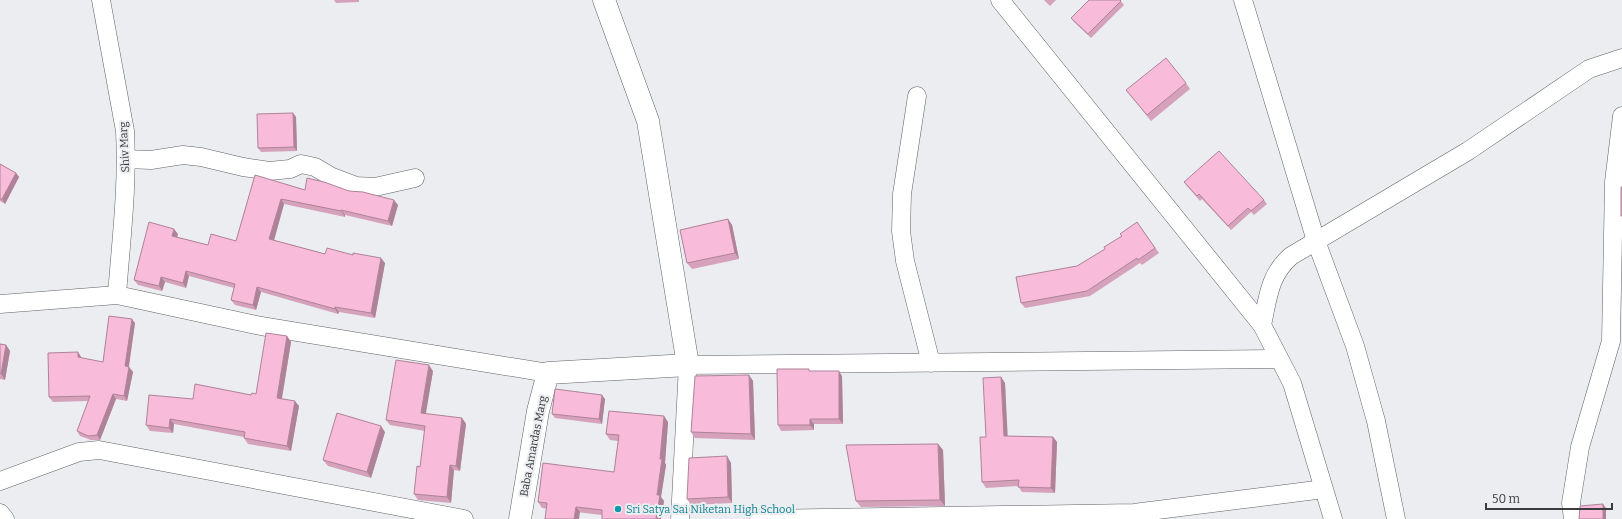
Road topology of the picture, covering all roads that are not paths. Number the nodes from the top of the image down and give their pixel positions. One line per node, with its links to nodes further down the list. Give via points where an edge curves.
1 (101, 0): 8 (street, Shiv Marg, via 125,131)
2 (604, 0): 16 (street, via 648,121)
3 (1000, 0): 13 (street)
4 (1243, 0): 10 (street)
5 (1622, 58): 10 (street, via 1589,69 1468,151)
6 (917, 96): 15 (street, via 902,194 901,231 905,261)
7 (1622, 116): 28 (street, via 1614,182 1611,341 1580,446 1571,503)
8 (126, 159): 9 (street, via 151,160 183,155 195,156 269,171 301,164 315,167 356,186 375,187); 11 (street, Shiv Marg)
9 (415, 178)
10 (1316, 241): 13 (street, via 1282,264 1270,286); 27 (street, via 1355,346 1376,421)
11 (117, 295): 12 (street); 17 (street, via 261,326)
12 (0, 304)
13 (1262, 325): 14 (street)
14 (1279, 359): 15 (street); 19 (street, via 1292,384)
15 (931, 363): 16 (street)
16 (688, 365): 17 (street); 21 (street)
17 (548, 373): 24 (street, Baba Amardas Marg, via 538,411)
18 (0, 481): 23 (street, via 79,452 99,450)
19 (1324, 490): 25 (street, via 1134,513); 26 (street)
20 (0, 513): 22 (street)
21 (686, 518)
22 (5, 519)
23 (464, 519)
24 (520, 519)
25 (759, 519)
26 (1333, 519)
27 (1396, 519)
28 (1573, 519)

